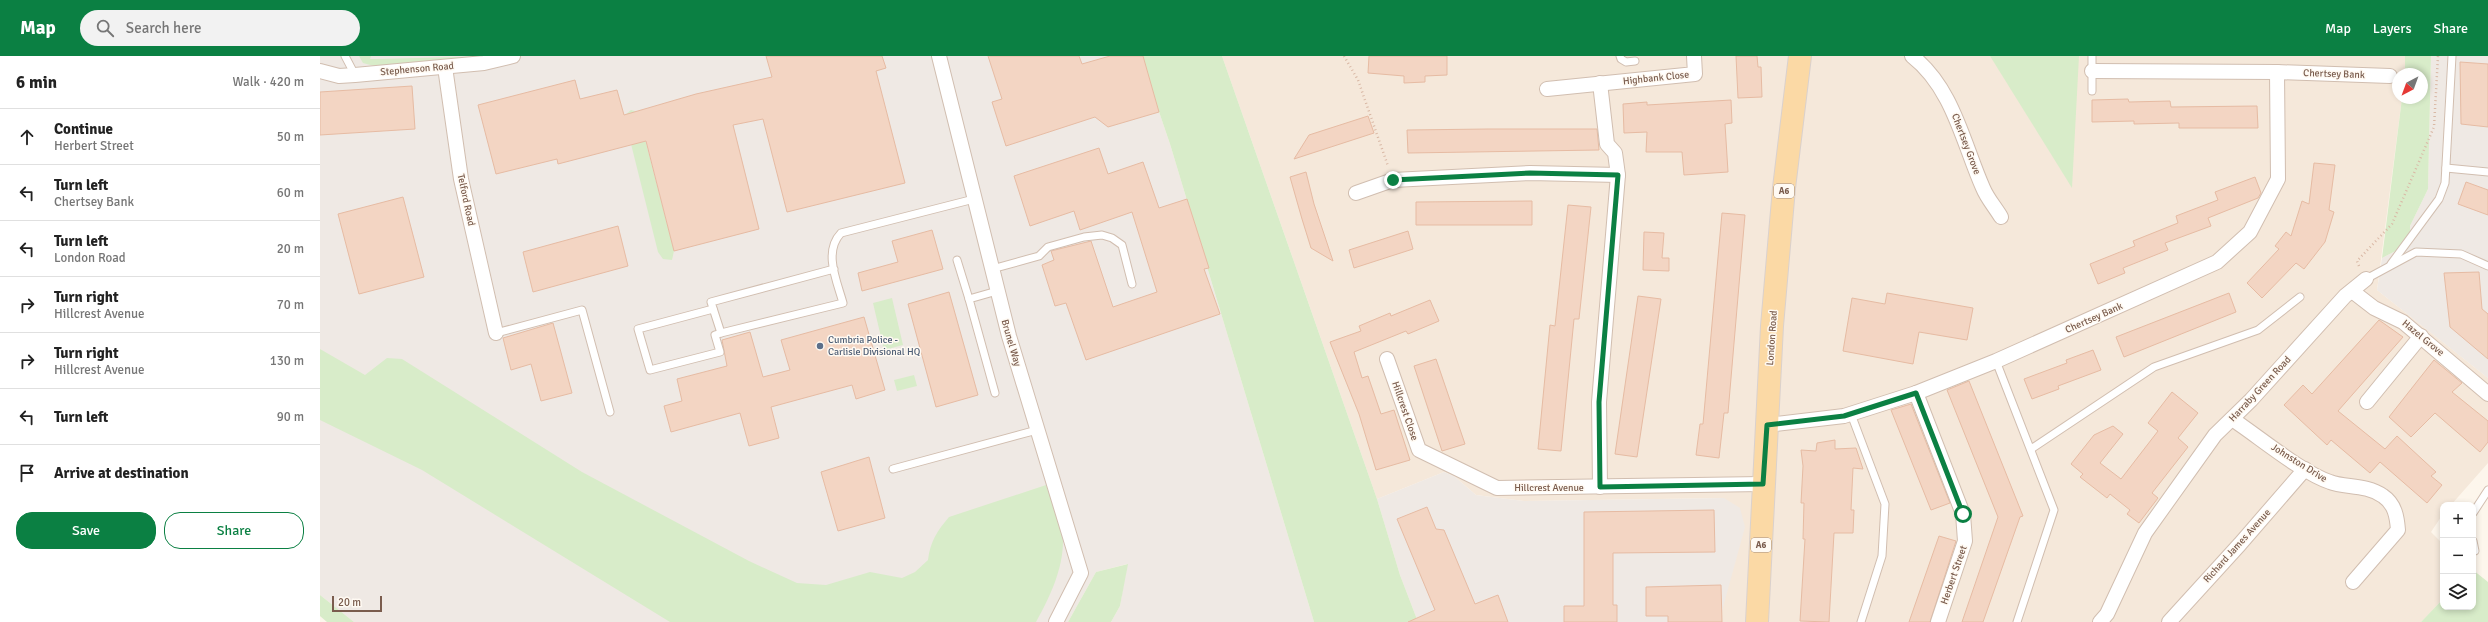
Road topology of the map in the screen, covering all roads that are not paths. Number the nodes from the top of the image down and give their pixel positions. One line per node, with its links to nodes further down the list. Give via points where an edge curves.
1 (345, 56): 15 (lane)
2 (513, 56): 11 (street, Stephenson Road, via 484,63)
3 (939, 56): 26 (street, Brunel Way)
4 (1620, 56): 10 (lane, via 1626,62)
5 (1694, 56): 19 (street, Highbank Close, via 1695,74)
6 (1800, 56): 52 (main road, London Road / A6, via 1784,188)
7 (1912, 56): 27 (street, Chertsey Grove, via 1920,62 1953,108 1984,190)
8 (2092, 56): 12 (lane)
9 (2452, 56): 22 (lane)
10 (1635, 61)
11 (445, 67): 15 (street, Stephenson Road); 40 (street, Telford Road, via 461,179)
12 (2092, 70): 14 (street, Chertsey Bank); 21 (lane)
13 (320, 71): 16 (street, Stephenson Road)
14 (2277, 72): 17 (street, Chertsey Bank); 44 (street, Chertsey Bank, via 2278,179 2250,232 2217,262)
15 (355, 75): 16 (street, Stephenson Road)
16 (339, 76): 18 (lane)
17 (2390, 76)
18 (320, 79)
19 (1600, 83): 20 (street, Highbank Close); 24 (street, via 1607,144 1615,153)
20 (1547, 88)
21 (2092, 91)
22 (2446, 168): 23 (lane); 29 (lane, via 2445,183 2439,200)
23 (2488, 172)
24 (1618, 175): 25 (street, via 1530,173 1393,180); 58 (street, via 1599,402)
25 (1356, 193)
26 (974, 199): 31 (lane, via 841,234 834,241); 32 (street, Brunel Way)
27 (2001, 217)
28 (957, 260): 38 (lane)
29 (2392, 264): 30 (lane, Harraby Green Road, via 2416,252 2460,254); 33 (lane, Harraby Green Road)
30 (2488, 266)
31 (834, 269): 39 (lane, via 711,302); 41 (lane, via 843,303)
32 (992, 269): 34 (lane, via 1040,256 1048,247 1102,235 1122,245); 36 (street, Brunel Way)
33 (2366, 279): 35 (street, Harraby Green Road)
34 (1132, 284)
35 (2352, 290): 42 (street, Hazel Grove, via 2374,308 2403,322); 51 (street, Harraby Green Road)
36 (997, 291): 38 (lane); 53 (street, Brunel Way)
37 (2300, 297): 54 (lane, via 2258,330 2154,367)
38 (969, 299): 45 (lane)
39 (713, 309): 41 (lane); 41 (lane, via 638,329 650,370 720,352 715,335)
40 (496, 333): 49 (lane, via 582,310)
41 (720, 333)
42 (2421, 336): 47 (street, Hazel Grove); 48 (street)
43 (1387, 358): 59 (street, Hillcrest Close, via 1419,450)
44 (1996, 361): 46 (street, Chertsey Bank); 54 (lane)
45 (995, 393)
46 (1916, 393): 50 (street, Chertsey Bank); 66 (street, Herbert Street, via 1963,514 1965,541)
47 (2488, 394)
48 (2367, 402)
49 (610, 412)
50 (1851, 414): 52 (street, Chertsey Bank); 65 (lane, via 1885,504 1882,556)
51 (2232, 418): 56 (street, Johnston Drive); 68 (street, Harraby Green Road, via 2215,435 2154,518)
52 (1767, 425): 57 (main road, London Road / A6)
53 (1037, 430): 55 (lane); 63 (street, Brunel Way, via 1082,573)
54 (2031, 449): 67 (lane, via 2054,510)
55 (892, 469)
56 (2305, 469): 62 (street, Johnston Drive, via 2330,483 2355,485 2383,496 2397,512 2398,530); 69 (street, Richard James Avenue)
57 (1763, 484): 58 (street, Hillcrest Avenue); 64 (main road, London Road / A6)
58 (1600, 487): 59 (street, Hillcrest Avenue)
59 (1497, 488)
60 (2488, 490): 61 (lane)
61 (2476, 508)
62 (2353, 582)
63 (1056, 622)
64 (1757, 622)
65 (1861, 622)
66 (1938, 622)
67 (2017, 622)
68 (2100, 622)
69 (2168, 622)

